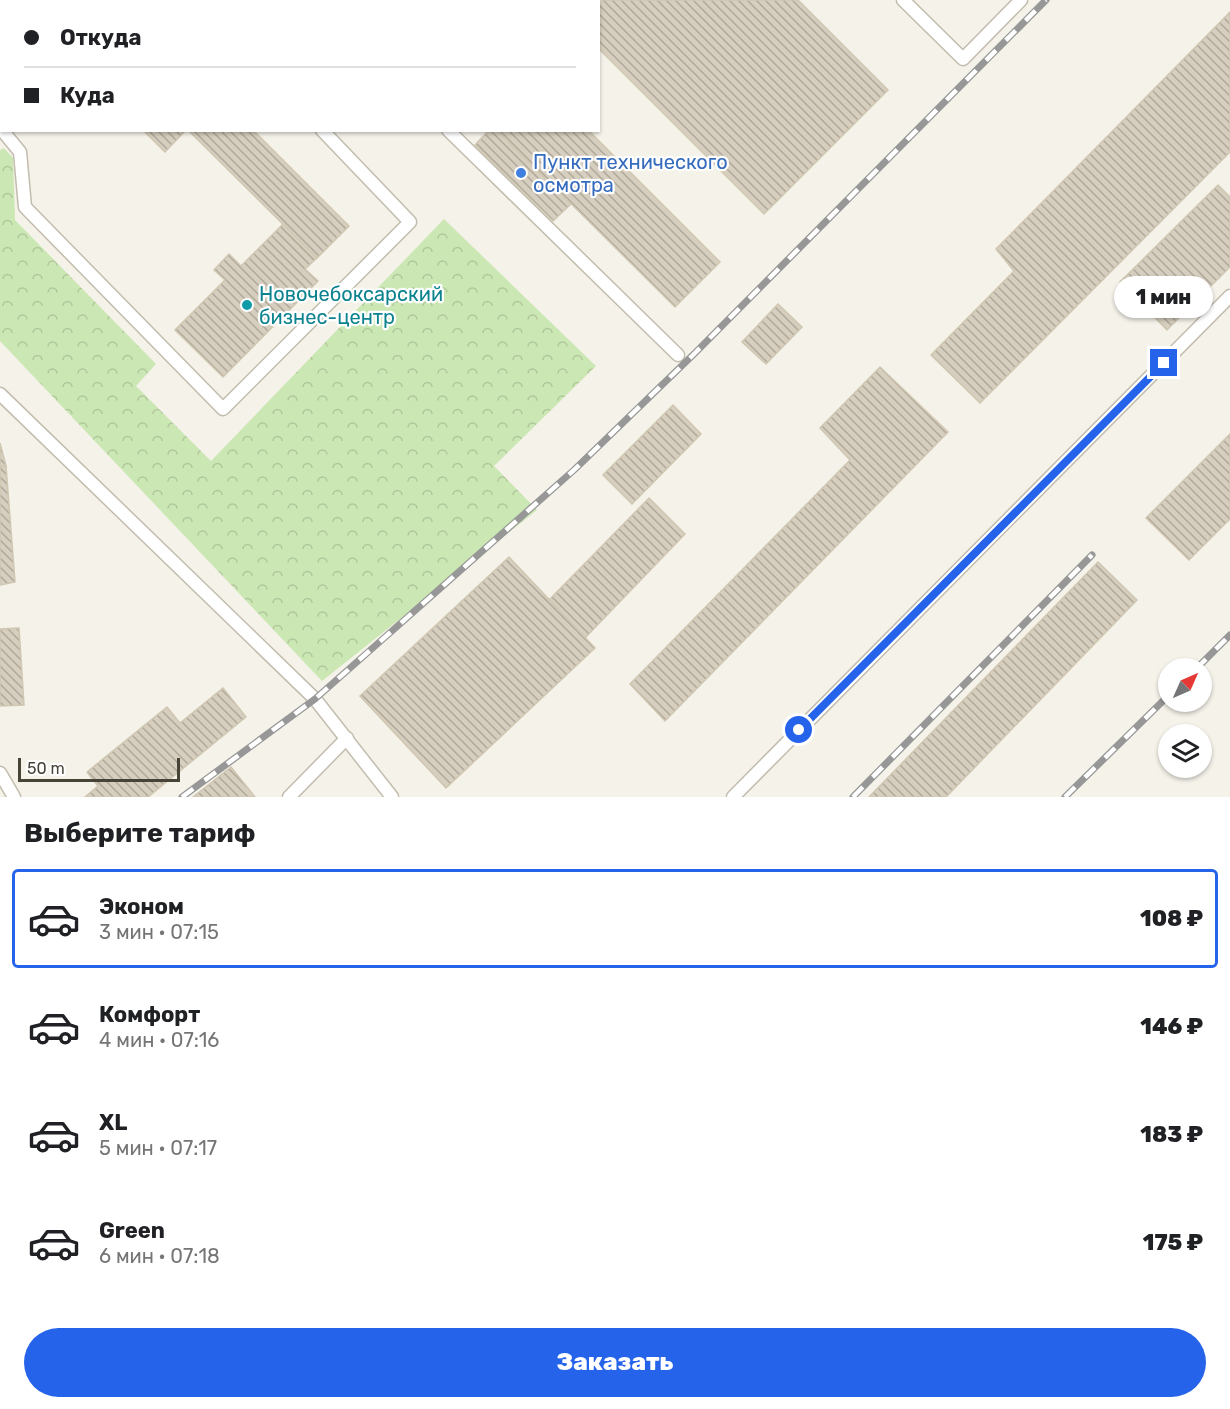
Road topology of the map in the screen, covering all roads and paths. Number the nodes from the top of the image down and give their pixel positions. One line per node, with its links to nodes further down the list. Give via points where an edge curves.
1 (903, 0): 2 (lane, via 963,59)
2 (1021, 0)
3 (3, 132): 4 (lane, via 20,152 25,207 223,409 410,222)
4 (324, 132)
5 (450, 132): 7 (lane)
6 (1230, 296): 14 (lane)
7 (678, 355)
8 (0, 394): 9 (lane, via 315,699)
9 (347, 738): 12 (lane); 13 (lane)
10 (0, 773): 11 (lane)
11 (14, 797)
12 (289, 797)
13 (392, 797)
14 (733, 797)

